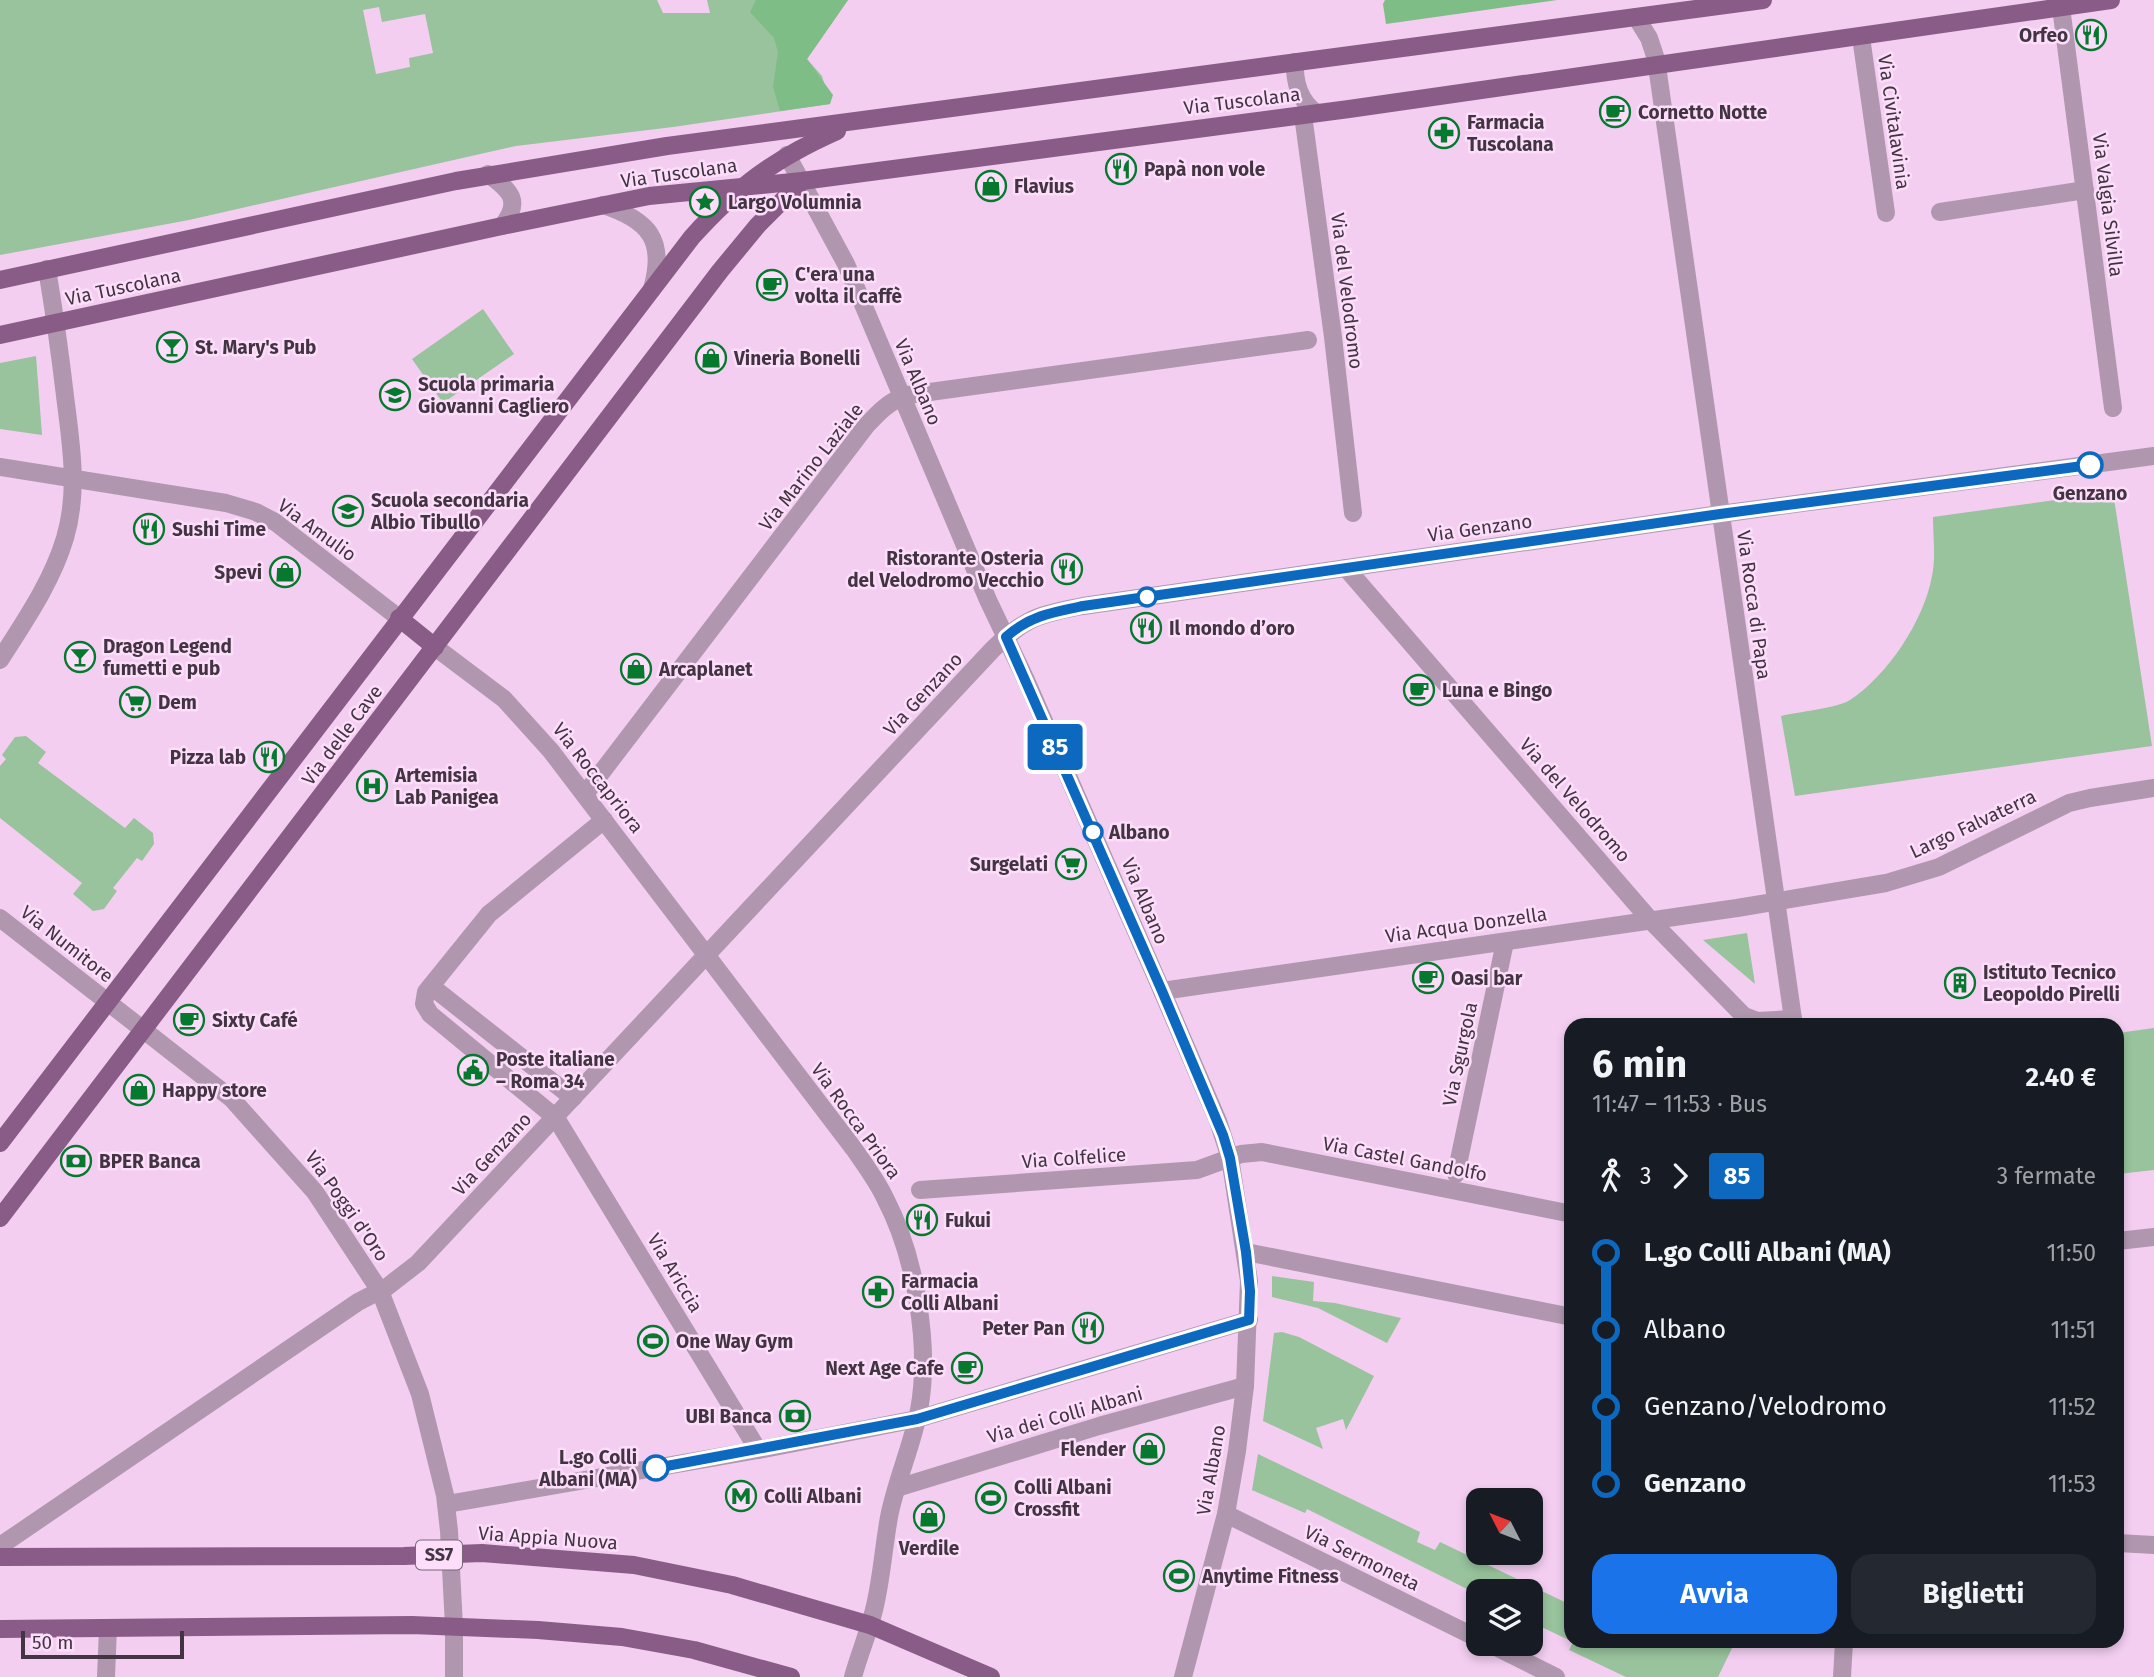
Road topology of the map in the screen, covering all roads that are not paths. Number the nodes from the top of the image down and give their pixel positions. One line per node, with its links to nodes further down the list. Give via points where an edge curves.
1 (1763, 0): 4 (main road, Via Tuscolana)
2 (2111, 0): 3 (main road, Via Tuscolana)
3 (2061, 7): 5 (main road, Via Tuscolana); 14 (street, Via Valgia Silvilla)
4 (1636, 17): 6 (main road, Via Tuscolana); 7 (street, via 1652,45)
5 (1861, 37): 7 (main road, Via Tuscolana); 16 (street, Via Civitalavinia)
6 (1295, 62): 8 (street, Via Tuscolana, via 1298,89); 9 (main road, Via Tuscolana)
7 (1656, 65): 8 (main road, Via Tuscolana); 31 (street, Via Rocca di Papa)
8 (1309, 114): 12 (main road, Via Tuscolana); 30 (street, Via del Velodromo)
9 (856, 123): 10 (main road); 11 (main road, Via Tuscolana)
10 (787, 155): 12 (street); 13 (main road)
11 (488, 174): 18 (street, via 513,199 510,217); 19 (main road, Via Tuscolana)
12 (802, 181): 13 (main road, Via Tuscolana); 25 (street, Via Albano, via 846,264); 35 (main road, Via delle Cave, via 716,277)
13 (742, 185): 15 (main road, Via Tuscolana); 21 (main road, via 692,237)
14 (2085, 190): 17 (street); 26 (street, Via Valgia Silvilla)
15 (603, 205): 18 (main road, Via Tuscolana); 21 (street, via 646,227 656,252)
16 (1886, 212)
17 (1940, 212)
18 (502, 226): 22 (main road, Via Tuscolana)
19 (47, 269): 20 (main road, Via Tuscolana); 22 (street)
20 (0, 280)
21 (652, 289): 33 (main road, Via delle Cave)
22 (57, 322): 23 (main road, Via Tuscolana); 29 (street)
23 (0, 335)
24 (1308, 340): 25 (street)
25 (901, 397): 34 (street, Via Albano); 38 (street, Via Marino Laziale, via 866,426)
26 (2113, 408)
27 (2154, 456): 31 (street, Via Genzano)
28 (0, 467): 29 (street, Via Amulio)
29 (75, 480): 33 (street, Via Amulio, via 226,503 256,512); 36 (street, via 60,550)
30 (1353, 513)
31 (1720, 514): 32 (street, Via Genzano); 40 (street, Via Rocca di Papa)
32 (1346, 568): 34 (street, Via Genzano, via 1054,611 1025,622); 42 (street, Via del Velodromo)
33 (400, 618): 35 (main road); 47 (main road, Via delle Cave)
34 (1006, 637): 44 (street, Via Genzano); 46 (street, Via Albano)
35 (435, 647): 38 (street, Via Roccapriora, via 504,699); 50 (main road, Via delle Cave)
36 (0, 660)
37 (2150, 789): 40 (street, Largo Falvaterra, via 2069,803 1913,876)
38 (585, 794): 39 (street, Via Roccapriora)
39 (604, 820): 44 (street, Via Roccapriora); 45 (street, via 489,914)
40 (1775, 902): 42 (street, Via Acqua Donzella); 49 (street, Via Rocca di Papa)
41 (0, 918): 47 (street, Via Numitore)
42 (1650, 921): 43 (street, Via Acqua Donzella); 48 (street, Via del Velodromo)
43 (1505, 942): 46 (street, Via Acqua Donzella); 55 (street, Via Sgurgola)
44 (708, 955): 51 (street, Via Genzano); 66 (street, Via Rocca Priora, via 854,1149 890,1208 909,1262 919,1320 923,1363)
45 (431, 986): 51 (street); 52 (street, Via Ariccia, via 423,1000 430,1014)
46 (1162, 991): 54 (street, Via Albano)
47 (108, 1003): 50 (street, Via Poggi d'Oro); 53 (main road, Via delle Cave)
48 (1738, 1018)
49 (1793, 1018)
50 (144, 1029): 58 (main road, Via delle Cave); 62 (street, Via Poggi d'Oro, via 232,1099 282,1152 325,1205)
51 (573, 1098): 52 (street, Via Genzano)
52 (556, 1118): 62 (street, Via Genzano, via 418,1263); 67 (street, Via Ariccia)
53 (0, 1143)
54 (1230, 1158): 56 (street, Via Colfelice, via 1197,1170); 57 (street, Via Castel Gandolfo, via 1262,1152); 61 (street, Via Albano)
55 (1456, 1174)
56 (920, 1190)
57 (1564, 1212)
58 (0, 1218)
59 (2154, 1237): 60 (street)
60 (2124, 1240)
61 (1246, 1252): 63 (street); 64 (street, Via Albano)
62 (380, 1291): 69 (street, Via Poggi d'Oro, via 421,1394); 73 (street, Via Genzano)
63 (1564, 1315)
64 (1249, 1320): 65 (street, Via Albano); 66 (street, Via dei Colli Albani)
65 (1245, 1386): 68 (street, Via dei Colli Albani); 70 (street, Via Albano)
66 (917, 1419): 67 (street, Via dei Colli Albani); 68 (street, Via Rocca Priora)
67 (758, 1450): 69 (street, Via dei Colli Albani)
68 (897, 1488): 76 (street, Via Rocca Priora)
69 (447, 1504): 74 (street, Via Poggi d'Oro)
70 (1226, 1514): 80 (street, Via Sermoneta); 88 (street, Via Albano)
71 (2124, 1543): 72 (street)
72 (2154, 1545)
73 (0, 1546)
74 (451, 1554): 75 (main road, Via Appia Nuova / SS7); 76 (main road, Via Appia Nuova / SS7, via 538,1556 665,1570); 77 (street, Via Poggi d'Oro)
75 (0, 1558)
76 (870, 1625): 86 (street, Via Rocca Priora); 87 (main road, Via Appia Nuova / SS7)
77 (454, 1626): 78 (main road); 84 (street, Via Poggi d'Oro); 85 (main road, via 622,1637 694,1650)
78 (108, 1628): 79 (main road); 83 (street)
79 (0, 1629)
80 (1466, 1633)
81 (1844, 1648): 90 (street)
82 (1514, 1656): 89 (street)
83 (106, 1677)
84 (454, 1677)
85 (791, 1677)
86 (853, 1677)
87 (991, 1677)
88 (1183, 1677)
89 (1556, 1677)
90 (1842, 1677)

